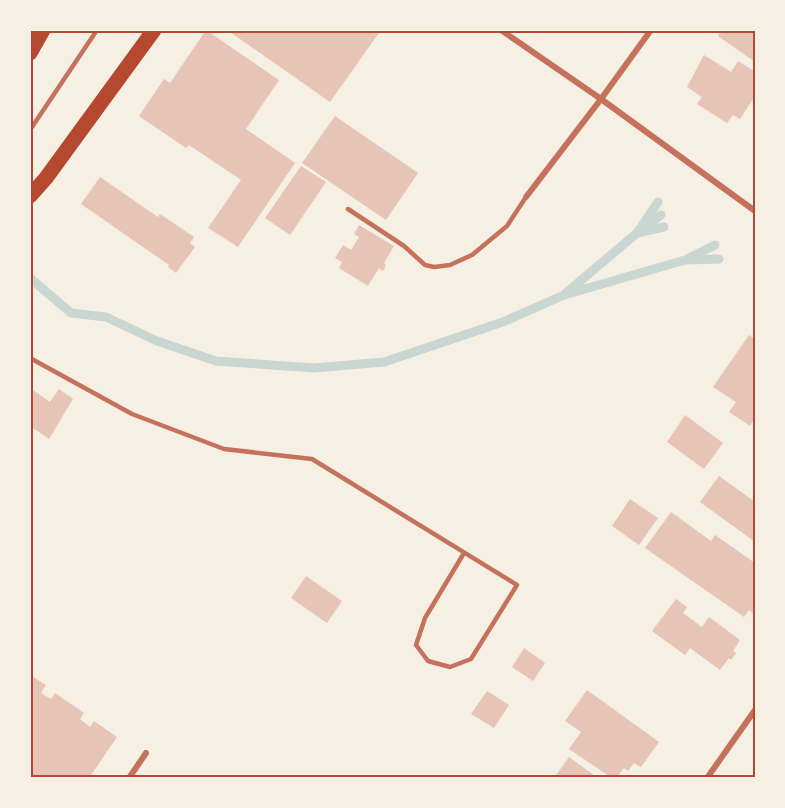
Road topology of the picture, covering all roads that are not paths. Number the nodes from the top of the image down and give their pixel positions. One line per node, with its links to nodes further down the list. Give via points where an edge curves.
1 (43, 30): 6 (main road)
2 (97, 30): 8 (lane)
3 (154, 30): 9 (main road)
4 (501, 30): 7 (street)
5 (651, 30): 7 (street)
6 (30, 53)
7 (601, 99): 10 (street); 12 (street)
8 (30, 130)
9 (30, 196)
10 (526, 197): 11 (lane, via 507,226 472,255 450,266 425,265 404,246)
11 (348, 209)
12 (755, 211)
13 (30, 358): 14 (lane, via 132,414 224,448 312,459)
14 (464, 553): 14 (lane, via 517,585 471,659 450,667 428,661 416,645 425,618)
15 (755, 710): 18 (street)
16 (146, 753): 17 (street)
17 (129, 778)
18 (707, 778)

